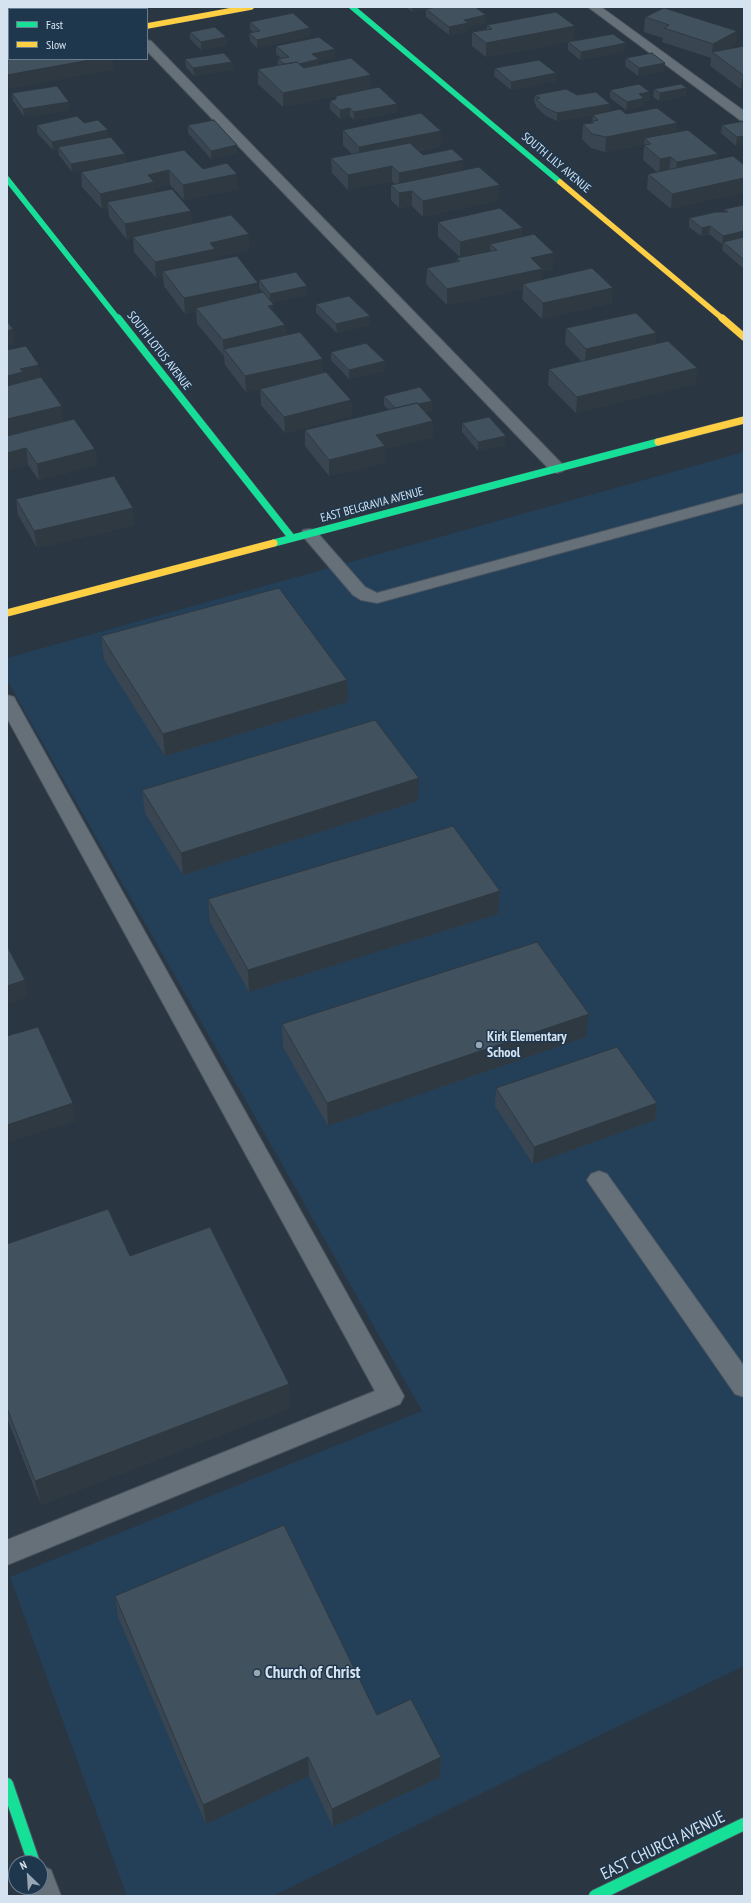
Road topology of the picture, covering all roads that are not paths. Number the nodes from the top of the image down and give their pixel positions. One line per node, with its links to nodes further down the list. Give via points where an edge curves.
1 (251, 7): 4 (street)
2 (352, 7): 8 (street, SOUTH LILY AVENUE)
3 (594, 7): 6 (lane)
4 (148, 26)
5 (148, 45): 10 (lane)
6 (744, 117)
7 (7, 179): 13 (street, SOUTH LOTUS AVENUE)
8 (744, 337)
9 (744, 420): 10 (street, EAST BELGRAVIA AVENUE)
10 (557, 468): 12 (street, EAST BELGRAVIA AVENUE)
11 (744, 498): 12 (lane, via 377,598 359,591)
12 (309, 534): 13 (street, EAST BELGRAVIA AVENUE)
13 (292, 538): 14 (street, EAST BELGRAVIA AVENUE)
14 (7, 613)
15 (7, 701): 18 (lane, via 391,1396)
16 (599, 1180): 17 (lane)
17 (744, 1386)
18 (7, 1553)
19 (7, 1784): 21 (street)
20 (744, 1824): 22 (street, EAST CHURCH AVENUE)
21 (31, 1855)
22 (595, 1896)

